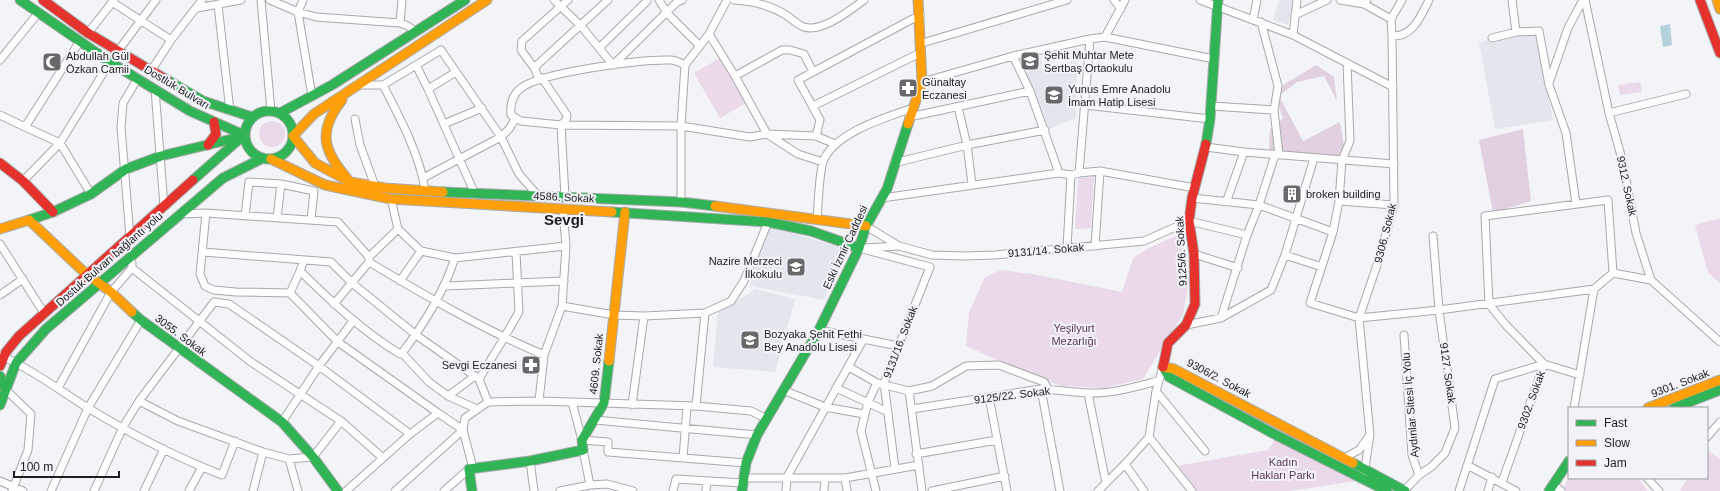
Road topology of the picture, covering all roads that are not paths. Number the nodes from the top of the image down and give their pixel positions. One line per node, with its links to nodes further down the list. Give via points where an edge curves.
1 (20, 0): 45 (main road, Dostluk Bulvarı)
2 (156, 0): 52 (street)
3 (202, 0): 42 (street)
4 (241, 0): 40 (street)
5 (261, 0): 105 (street)
6 (270, 0): 46 (street)
7 (302, 0): 46 (street)
8 (402, 0): 54 (street)
9 (465, 0): 56 (main road)
10 (487, 0): 91 (main road)
11 (554, 0): 41 (street)
12 (568, 0): 41 (street)
13 (608, 0): 55 (street)
14 (647, 0): 68 (street)
15 (659, 0): 47 (street)
16 (682, 0): 47 (street)
17 (727, 0): 59 (street)
18 (734, 0): 38 (street, via 754,2 784,14 805,27 824,26)
19 (864, 0): 38 (street)
20 (1067, 0): 69 (street)
21 (1114, 0): 43 (street)
22 (1125, 0): 43 (street)
23 (1200, 0): 39 (street)
24 (1257, 0): 51 (street)
25 (1297, 0): 49 (street)
26 (1327, 0): 49 (street)
27 (1340, 0): 37 (street)
28 (1402, 0): 50 (street)
29 (1430, 0): 61 (street, via 1408,33 1401,37)
30 (1512, 0): 57 (street)
31 (1584, 0): 89 (street, via 1568,28); 106 (street, 9312. Sokak)
32 (1700, 0): 71 (main road)
33 (1717, 0): 44 (main road)
34 (48, 1): 58 (main road, Dostluk Bulvarı)
35 (113, 1): 52 (street); 58 (street)
36 (921, 1): 48 (main road, Eski İzmir Caddesi)
37 (1366, 2): 50 (street)
38 (854, 3)
39 (1218, 3): 51 (street); 73 (main road, 9125/6. Sokak)
40 (218, 5): 42 (street); 104 (street)
41 (561, 7): 55 (street); 80 (street, via 522,41 521,50)
42 (197, 8): 65 (street)
43 (1121, 9): 62 (street)
44 (1720, 9)
45 (38, 12): 66 (main road, Dostluk Bulvarı); 74 (street)
46 (298, 12): 54 (street, via 325,18); 96 (street)
47 (667, 13): 67 (street); 78 (street)
48 (920, 15): 69 (main road, Eski İzmir Caddesi); 83 (street)
49 (1295, 15): 60 (street)
50 (1391, 19): 61 (street, 9306. Sokak)
51 (1253, 20): 53 (street)
52 (141, 21): 65 (street); 70 (street)
53 (1261, 22): 60 (street); 103 (street, via 1278,86)
54 (400, 23): 56 (street)
55 (581, 26): 68 (street); 80 (street, via 537,65)
56 (416, 32): 96 (main road)
57 (1516, 32): 63 (street); 89 (street, via 1539,31)
58 (88, 33): 70 (main road, Dostluk Bulvarı)
59 (709, 34): 67 (street); 84 (street)
60 (1293, 35): 76 (street)
61 (1392, 36): 90 (street, 9306. Sokak)
62 (1105, 37): 64 (street); 73 (street)
63 (1492, 38)
64 (1090, 39): 72 (street); 97 (street)
65 (171, 40): 81 (street)
66 (80, 41): 75 (main road, Dostluk Bulvarı); 118 (street)
67 (700, 46): 79 (street)
68 (599, 48): 78 (street)
69 (920, 48): 87 (main road, Eski İzmir Caddesi); 98 (street)
70 (118, 51): 81 (main road, Dostluk Bulvarı)
71 (1720, 53)
72 (1013, 56): 87 (street); 94 (street)
73 (1214, 59): 99 (main road, 9125/6. Sokak)
74 (0, 60)
75 (110, 62): 85 (main road, Dostluk Bulvarı); 125 (street)
76 (1347, 63): 90 (street); 136 (street, via 1350,141)
77 (416, 65): 82 (street, via 441,50); 88 (street); 93 (street)
78 (613, 65): 79 (street, via 672,60); 86 (street)
79 (685, 65): 117 (street)
80 (535, 70): 86 (street)
81 (151, 71): 104 (main road, Dostluk Bulvarı, via 203,101)
82 (456, 72): 93 (street); 101 (street)
83 (813, 72): 84 (street, via 804,54 782,50); 98 (street, via 798,80)
84 (735, 76): 120 (street)
85 (138, 78): 92 (main road, Dostluk Bulvarı); 141 (street, via 123,103 121,127)
86 (541, 79): 112 (street, via 521,88 514,95 510,108); 116 (street, via 565,111 566,120)
87 (922, 82): 102 (main road, Eski İzmir Caddesi)
88 (383, 85): 91 (street); 146 (street, via 397,112)
89 (1549, 85): 164 (street, via 1566,133)
90 (1393, 87): 140 (street, 9306. Sokak)
91 (355, 88): 122 (main road, via 314,114); 148 (main road, via 329,117 326,134 326,145 332,162)
92 (156, 89): 114 (main road, Dostluk Bulvarı, via 190,111); 132 (street)
93 (428, 89): 115 (street)
94 (1030, 91): 100 (street); 119 (street)
95 (1686, 94): 106 (street)
96 (312, 96): 107 (main road)
97 (1085, 105): 113 (street); 144 (street)
98 (813, 106): 123 (street, via 820,120)
99 (1211, 106): 103 (street); 113 (main road, 9125/6. Sokak)
100 (958, 107): 110 (street); 128 (street)
101 (482, 108): 115 (street); 124 (street)
102 (913, 108): 110 (main road, Eski İzmir Caddesi); 126 (street, via 878,120)
103 (1274, 110): 131 (street)
104 (230, 111): 109 (main road, Dostluk Bulvarı)
105 (271, 111): 107 (main road); 109 (main road, via 261,112)
106 (1609, 113): 210 (street, 9312. Sokak, via 1622,159 1636,233)
107 (280, 114): 122 (main road, via 290,123)
108 (0, 115): 118 (street)
109 (252, 117): 121 (main road)
110 (909, 117): 139 (main road, Eski İzmir Caddesi, via 905,136)
111 (355, 119): 151 (street, via 360,145)
112 (515, 119): 116 (street); 124 (street)
113 (1210, 119): 129 (main road, 9125/6. Sokak)
114 (214, 122): 121 (main road, Dostluk Bulvarı); 127 (main road, via 216,134)
115 (444, 124): 135 (street)
116 (561, 125): 117 (street); 157 (street)
117 (681, 126): 120 (street, via 750,137); 163 (street)
118 (24, 128): 125 (street)
119 (1045, 130): 128 (street); 143 (street)
120 (767, 134): 123 (street); 137 (street, via 798,154)
121 (244, 136): 127 (main road); 133 (main road, via 250,150); 167 (main road, Dostuk Bulvarı bağlantı yolu)
122 (293, 136): 133 (main road, via 284,153); 148 (main road, 4586. Sokak, via 315,163)
123 (816, 136): 126 (street)
124 (501, 137): 135 (street); 156 (street, via 519,174)
125 (60, 143): 147 (street); 154 (street)
126 (834, 144): 137 (street)
127 (208, 145): 132 (main road)
128 (966, 145): 139 (street); 150 (street)
129 (1206, 146): 130 (street); 152 (main road, 9125/6. Sokak)
130 (1244, 152): 131 (street); 161 (street)
131 (1277, 155): 134 (street); 165 (street)
132 (160, 156): 141 (main road); 167 (street)
133 (267, 158): 160 (main road, 4586. Sokak, via 325,185); 172 (main road, Dostuk Bulvarı bağlantı yolu, via 223,178)
134 (1314, 158): 136 (street); 175 (street)
135 (460, 159): 146 (street); 155 (street)
136 (1342, 160): 140 (street); 162 (street)
137 (823, 162): 178 (street)
138 (0, 163): 147 (main road)
139 (894, 163): 158 (main road, Eski İzmir Caddesi, via 888,188)
140 (1394, 164): 166 (street, 9306. Sokak)
141 (126, 169): 154 (main road); 187 (street)
142 (1100, 171): 144 (street); 152 (street); 190 (street)
143 (1059, 173): 145 (street); 150 (street)
144 (1079, 173): 145 (street)
145 (1071, 175): 193 (street)
146 (423, 178): 153 (street)
147 (23, 181): 169 (main road)
148 (350, 182): 151 (main road, 4586. Sokak)
149 (281, 184): 173 (street, via 250,182); 174 (street); 177 (street, via 314,191)
150 (972, 184): 158 (street)
151 (375, 186): 153 (main road, 4586. Sokak)
152 (1195, 188): 159 (main road, 9125/6. Sokak)
153 (425, 190): 155 (main road, 4586. Sokak)
154 (91, 194): 169 (main road)
155 (475, 194): 156 (main road, 4586. Sokak)
156 (538, 197): 157 (main road, 4586. Sokak)
157 (565, 197): 163 (main road, 4586. Sokak)
158 (882, 198): 181 (main road, Eski İzmir Caddesi)
159 (1192, 198): 161 (street); 179 (main road, 9125/6. Sokak)
160 (391, 199): 168 (main road, 4586. Sokak); 183 (street)
161 (1227, 200): 165 (street)
162 (1339, 201): 166 (street); 184 (street)
163 (681, 202): 178 (main road, 4586. Sokak)
164 (1576, 204): 207 (street, via 1608,200); 223 (street, via 1485,216)
165 (1259, 205): 175 (street); 185 (street)
166 (1394, 205): 231 (street, 9306. Sokak)
167 (164, 207): 187 (main road, Dostuk Bulvarı bağlantı yolu)
168 (563, 210): 170 (main road, 4586. Sokak); 188 (street)
169 (53, 212): 176 (main road)
170 (625, 212): 180 (main road, 4586. Sokak); 228 (main road, 4609. Sokak)
171 (206, 213): 172 (street); 173 (street); 194 (street)
172 (180, 214): 198 (main road, Dostuk Bulvarı bağlantı yolu)
173 (245, 216): 174 (street)
174 (277, 218): 177 (street)
175 (1296, 218): 184 (street); 199 (street)
176 (29, 220): 182 (main road); 208 (main road, 3055. Sokak)
177 (311, 220): 202 (street, via 338,222)
178 (817, 220): 181 (main road, 4586. Sokak)
179 (1189, 220): 185 (street); 190 (street, 9131/14. Sokak, via 1144,241); 197 (main road, 9125/6. Sokak)
180 (768, 222): 192 (main road, 4586. Sokak, via 811,231); 227 (street, via 744,281 731,301)
181 (866, 226): 189 (street, 9131/14. Sokak); 192 (main road, Eski İzmir Caddesi)
182 (0, 229)
183 (398, 229): 195 (street); 202 (street)
184 (1333, 232): 203 (street)
185 (1247, 235): 205 (street)
186 (1433, 236): 225 (street, 9127. Sokak)
187 (130, 237): 208 (main road, Dostuk Bulvarı bağlantı yolu)
188 (566, 246): 196 (street); 212 (street)
189 (899, 246): 192 (street, 9131/14. Sokak); 193 (street, 9131/14. Sokak, via 932,255 964,256)
190 (1095, 246): 193 (street, 9131/14. Sokak)
191 (1, 248): 209 (street)
192 (859, 248): 236 (main road, Eski İzmir Caddesi); 243 (street, 9131/16. Sokak, via 930,267)
193 (1067, 248)
194 (204, 252): 201 (street); 219 (street, via 200,274 205,286 214,290)
195 (421, 252): 200 (street); 211 (street)
196 (516, 252): 200 (street); 215 (street)
197 (1194, 254): 205 (street); 235 (main road, 9125/6. Sokak, via 1195,304)
198 (133, 255): 204 (street); 214 (main road, Dostuk Bulvarı bağlantı yolu)
199 (1284, 255): 203 (street); 230 (street, via 1270,290)
200 (455, 258): 216 (street)
201 (304, 260): 206 (street); 213 (street, via 331,262)
202 (369, 260): 211 (street); 213 (street)
203 (1322, 267): 231 (street, via 1310,303)
204 (132, 268): 218 (street); 233 (street)
205 (1238, 268): 230 (street)
206 (300, 271): 219 (street); 222 (street)
207 (1613, 273): 210 (street); 217 (street)
208 (88, 274): 214 (main road, 3055. Sokak); 226 (main road, Dostuk Bulvarı bağlantı yolu)
209 (23, 279): 220 (street); 226 (street)
210 (1651, 280): 242 (street)
211 (400, 281): 221 (street)
212 (564, 281): 215 (street); 224 (street)
213 (352, 283): 222 (street); 237 (street)
214 (101, 284): 218 (main road, 3055. Sokak); 248 (main road, Dostuk Bulvarı bağlantı yolu, via 46,329)
215 (518, 284): 216 (street); 239 (street, via 518,312)
216 (446, 286): 221 (street)
217 (1594, 289): 223 (street); 254 (street)
218 (112, 292): 232 (main road, 3055. Sokak); 260 (street)
219 (290, 293): 241 (street)
220 (0, 295)
221 (436, 302): 237 (street); 239 (street)
222 (334, 304): 234 (street)
223 (1489, 304): 225 (street); 249 (street)
224 (562, 306): 228 (street); 246 (street)
225 (1439, 310): 231 (street); 330 (street, 9127. Sokak, via 1456,428 1445,453)
226 (44, 313): 247 (main road, Dostuk Bulvarı bağlantı yolu)
227 (705, 313): 229 (street); 281 (street)
228 (614, 315): 229 (street); 278 (main road, 4609. Sokak)
229 (644, 316): 279 (street)
230 (1221, 318): 235 (street)
231 (1359, 318): 302 (street, 9306. Sokak)
232 (141, 320): 244 (main road, 3055. Sokak); 287 (street)
233 (199, 321): 244 (street); 251 (street, via 214,302 229,304); 270 (street, via 251,362)
234 (353, 321): 241 (street); 245 (street, via 382,343)
235 (1186, 325): 253 (main road, 9125/6. Sokak, via 1168,343)
236 (819, 330): 240 (street); 264 (main road, Eski İzmir Caddesi)
237 (416, 335): 245 (street); 256 (street)
238 (1404, 335): 330 (street, Aydınlar Sitesi İç Yolu, via 1412,455)
239 (504, 338): 246 (street); 256 (street)
240 (863, 340): 243 (street); 252 (street)
241 (338, 342): 251 (street); 291 (street)
242 (1720, 342)
243 (898, 346): 259 (street, 9131/16. Sokak)
244 (178, 347): 273 (street); 296 (main road, 3055. Sokak)
245 (402, 353): 271 (street, via 428,382)
246 (544, 354): 274 (street)
247 (1, 356): 248 (street); 250 (main road, Dostuk Bulvarı bağlantı yolu)
248 (17, 363): 260 (street); 262 (main road, Dostuk Bulvarı bağlantı yolu)
249 (1544, 364): 254 (street); 324 (street, 9302. Sokak, via 1495,379); 339 (street, 9302. Sokak)
250 (0, 366)
251 (319, 366): 270 (street); 301 (street)
252 (849, 367): 259 (street); 261 (street)
253 (1163, 367): 258 (street, 9125/6. Sokak); 317 (main road, 9306/2. Sokak, via 1174,368); 329 (main road, 9306/2. Sokak, via 1169,377 1276,435)
254 (1580, 375): 284 (street)
255 (0, 376): 262 (main road)
256 (477, 377): 271 (street); 275 (street)
257 (1720, 380): 285 (main road, 9301. Sokak)
258 (1158, 381): 268 (street, 9125/6. Sokak); 269 (street, 9125/22. Sokak, via 1118,391)
259 (880, 383): 267 (street); 277 (street); 290 (street, 9131/16. Sokak)
260 (58, 388): 287 (street)
261 (836, 388): 277 (street); 283 (street)
262 (5, 389): 280 (main road, Dostuk Bulvarı bağlantı yolu); 343 (street, via 31,414 28,450)
263 (1041, 389): 265 (street, 9125/22. Sokak); 272 (street, 9125/22. Sokak); 369 (street)
264 (783, 390): 283 (street); 293 (main road, Eski İzmir Caddesi)
265 (1050, 390): 267 (street, via 1044,382 999,365 966,366 932,386); 269 (street, 9125/22. Sokak)
266 (1720, 390): 286 (main road, 9301. Sokak)
267 (909, 391): 288 (street)
268 (1156, 391): 305 (street, 9125/6. Sokak); 311 (street)
269 (1088, 393): 342 (street)
270 (301, 394): 295 (street); 296 (street)
271 (448, 396): 289 (street)
272 (989, 397): 288 (street, 9125/22. Sokak); 307 (street)
273 (139, 401): 298 (street); 308 (street, via 178,421)
274 (539, 401): 275 (street); 276 (street)
275 (488, 402): 289 (street)
276 (572, 402): 278 (street); 306 (street)
277 (868, 402): 290 (street); 292 (street)
278 (604, 403): 279 (street); 294 (main road, 4609. Sokak)
279 (632, 405): 282 (street)
280 (0, 406)
281 (696, 406): 282 (street); 293 (street, via 751,411)
282 (687, 407): 299 (street)
283 (825, 407): 292 (street); 332 (street)
284 (1574, 407)
285 (1651, 407)
286 (1677, 407)
287 (88, 408): 298 (street); 346 (street)
288 (912, 409): 313 (street)
289 (477, 410): 300 (street, via 465,418)
290 (888, 412): 326 (street, 9131/16. Sokak)
291 (438, 413): 300 (street); 301 (street)
292 (864, 414): 328 (street, via 861,431)
293 (766, 419): 303 (main road, Eski İzmir Caddesi)
294 (595, 420): 299 (street); 306 (main road, 4609. Sokak)
295 (341, 421): 314 (street); 315 (street)
296 (282, 422): 314 (main road, 3055. Sokak)
297 (1720, 422): 304 (street)
298 (123, 428): 309 (street); 347 (street)
299 (686, 428): 303 (street); 316 (street)
300 (463, 430): 327 (street); 354 (street)
301 (410, 434): 315 (street)
302 (1370, 435): 317 (street, via 1359,450); 329 (street, 9306. Sokak)
303 (757, 436): 320 (main road, Eski İzmir Caddesi)
304 (1708, 436)
305 (1149, 437): 322 (street); 371 (street)
306 (582, 440): 310 (main road); 316 (street, via 608,442 608,452)
307 (997, 440): 313 (street); 331 (street)
308 (235, 441): 312 (street); 325 (street, via 222,475)
309 (164, 449): 325 (street); 348 (street)
310 (582, 450): 319 (main road); 341 (street)
311 (1205, 451)
312 (263, 452): 318 (street); 350 (street)
313 (916, 454): 323 (street)
314 (313, 457): 318 (street); 352 (main road, 3055. Sokak)
315 (383, 458): 353 (street)
316 (682, 458): 320 (street)
317 (1344, 458): 329 (main road, 9306/2. Sokak)
318 (289, 460): 351 (street)
319 (530, 461): 327 (main road); 357 (street)
320 (746, 463): 340 (main road, Eski İzmir Caddesi)
321 (1568, 463): 344 (main road)
322 (1125, 464): 342 (street); 370 (street)
323 (919, 465): 326 (street); 366 (street)
324 (1467, 465): 333 (street); 374 (street, 9302. Sokak)
325 (202, 467): 349 (street)
326 (895, 468): 328 (street)
327 (471, 469): 355 (street); 356 (main road)
328 (871, 472): 334 (street); 365 (street)
329 (1365, 473): 372 (main road, 9306/2. Sokak); 373 (main road, 9306/2. Sokak)
330 (1419, 475): 373 (street, 9127. Sokak)
331 (1005, 476): 367 (street); 368 (street)
332 (787, 477): 335 (street); 340 (street); 362 (street)
333 (1492, 477): 339 (street); 375 (street)
334 (845, 478): 335 (street); 364 (street)
335 (825, 479): 363 (street)
336 (1648, 479): 377 (street)
337 (0, 481): 343 (street)
338 (707, 481): 340 (street); 360 (street, via 676,479); 361 (street)
339 (1502, 482): 376 (street)
340 (743, 484)
341 (590, 485): 358 (street); 359 (street, via 607,484)
342 (1102, 488)
343 (13, 489): 345 (street)
344 (1554, 489)
345 (23, 491)
346 (51, 491)
347 (94, 491)
348 (144, 491)
349 (189, 491)
350 (253, 491)
351 (298, 491)
352 (338, 491)
353 (346, 491)
354 (395, 491)
355 (444, 491)
356 (472, 491)
357 (534, 491)
358 (560, 491)
359 (632, 491)
360 (674, 491)
361 (706, 491)
362 (786, 491)
363 (824, 491)
364 (846, 491)
365 (876, 491)
366 (922, 491)
367 (932, 491)
368 (1007, 491)
369 (1060, 491)
370 (1144, 491)
371 (1192, 491)
372 (1387, 491)
373 (1405, 491)
374 (1459, 491)
375 (1488, 491)
376 (1516, 491)
377 (1659, 491)

